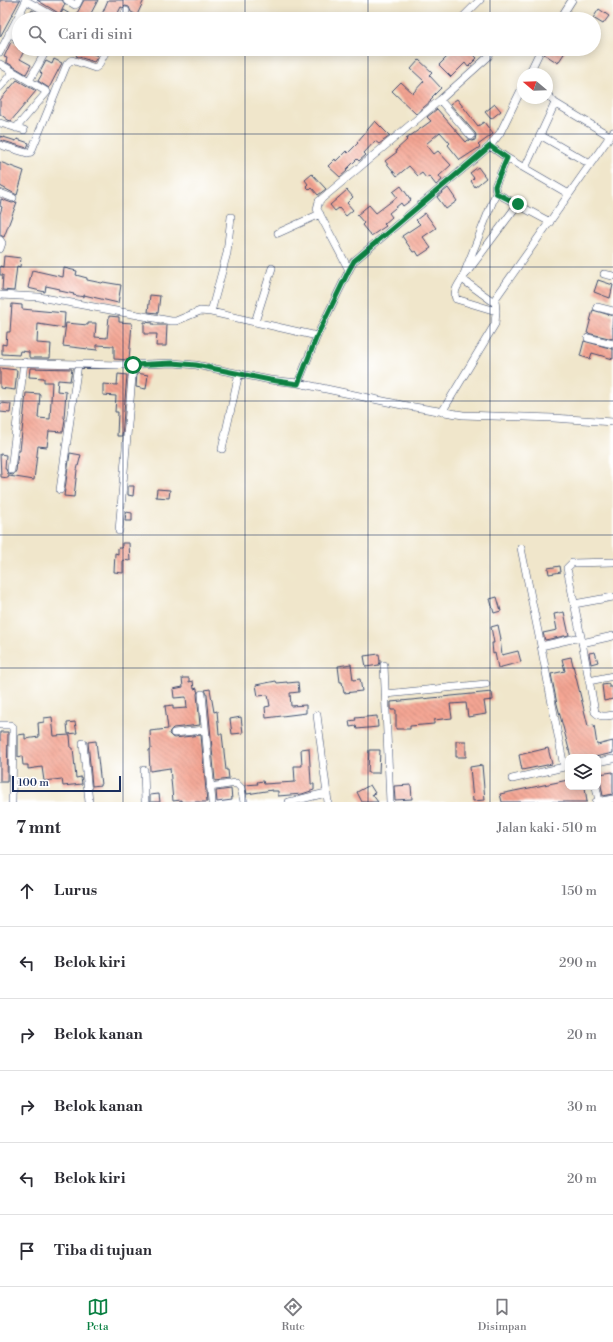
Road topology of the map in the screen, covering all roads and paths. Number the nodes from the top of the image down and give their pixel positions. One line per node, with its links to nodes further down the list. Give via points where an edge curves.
1 (26, 0): 6 (street); 7 (street)
2 (67, 0): 3 (street, via 75,4)
3 (79, 0)
4 (480, 0): 8 (street)
5 (572, 0): 9 (street)
6 (20, 12)
7 (47, 12)
8 (469, 12)
9 (564, 12)
10 (12, 29): 11 (street)
11 (10, 33): 12 (street)
12 (0, 52)
13 (43, 56): 20 (street)
14 (103, 56): 32 (street, via 95,68 72,60 67,64 31,152)
15 (488, 56): 23 (street)
16 (538, 56): 18 (street)
17 (0, 64): 19 (street)
18 (532, 68)
19 (13, 72): 20 (street); 21 (street)
20 (29, 81): 27 (street, via 46,92)
21 (0, 87)
22 (517, 98): 33 (street, via 500,133)
23 (440, 100): 31 (street); 42 (street, via 321,198 317,206)
24 (553, 101): 25 (street)
25 (555, 103): 29 (street); 30 (street)
26 (0, 123): 27 (street)
27 (16, 128): 28 (street)
28 (24, 130)
29 (612, 134): 35 (street)
30 (540, 135): 35 (street); 36 (street)
31 (471, 136)
32 (0, 145)
33 (490, 146): 34 (street); 49 (street, via 354,261)
34 (507, 158): 36 (street); 38 (street, via 495,186)
35 (590, 164): 39 (street)
36 (525, 168): 39 (street)
37 (0, 193): 40 (street)
38 (496, 193): 41 (street); 52 (street)
39 (569, 194): 44 (street)
40 (13, 198)
41 (518, 204): 44 (street); 52 (street)
42 (320, 214): 45 (street); 49 (street)
43 (231, 217): 58 (street, via 227,253)
44 (550, 222): 54 (street, via 498,295)
45 (278, 233)
46 (0, 240): 47 (street)
47 (0, 249)
48 (272, 268): 59 (street)
49 (349, 270): 60 (street)
50 (604, 274): 51 (street)
51 (613, 276)
52 (462, 279): 54 (street); 56 (street, via 455,291 456,299)
53 (0, 295): 58 (street, via 39,297 171,321 200,311)
54 (495, 303): 56 (street)
55 (597, 307): 57 (street)
56 (496, 311): 69 (street, via 495,324)
57 (613, 311)
58 (211, 312): 59 (street)
59 (255, 322): 60 (street)
60 (317, 336): 68 (street)
61 (588, 338): 62 (street)
62 (613, 344)
63 (0, 362): 64 (street)
64 (24, 362): 65 (street); 72 (street)
65 (78, 364): 66 (street); 73 (street)
66 (133, 365): 67 (street, via 172,363); 74 (street)
67 (239, 373): 68 (street); 71 (street)
68 (298, 384): 69 (street)
69 (442, 412): 70 (street)
70 (613, 422)
71 (222, 449)
72 (11, 470)
73 (60, 490)
74 (119, 531)
75 (521, 548): 81 (street)
76 (613, 562): 78 (street, via 569,565 567,572)
77 (613, 597): 78 (street)
78 (574, 604): 80 (street)
79 (613, 636): 80 (street)
80 (581, 640): 81 (street); 84 (street)
81 (541, 646): 96 (street)
82 (384, 665): 87 (street)
83 (613, 676): 84 (street)
84 (589, 681): 89 (street, via 595,712 598,716)
85 (486, 684): 87 (street)
86 (202, 694): 91 (street)
87 (386, 694): 111 (street)
88 (317, 715): 102 (street)
89 (613, 715)
90 (0, 725): 104 (street, via 13,727)
91 (205, 730): 92 (street); 100 (street)
92 (174, 733)
93 (83, 742): 105 (street)
94 (613, 759): 95 (street)
95 (601, 761)
96 (565, 762)
97 (565, 767): 99 (street)
98 (144, 770): 106 (street)
99 (512, 779)
100 (210, 787): 107 (street); 108 (street, via 236,783 242,788)
101 (596, 790): 112 (street)
102 (326, 793): 109 (street); 110 (street)
103 (609, 800): 112 (street)
104 (12, 802)
105 (89, 802)
106 (146, 802)
107 (212, 802)
108 (244, 802)
109 (289, 802)
110 (328, 802)
111 (390, 802)
112 (597, 802)

